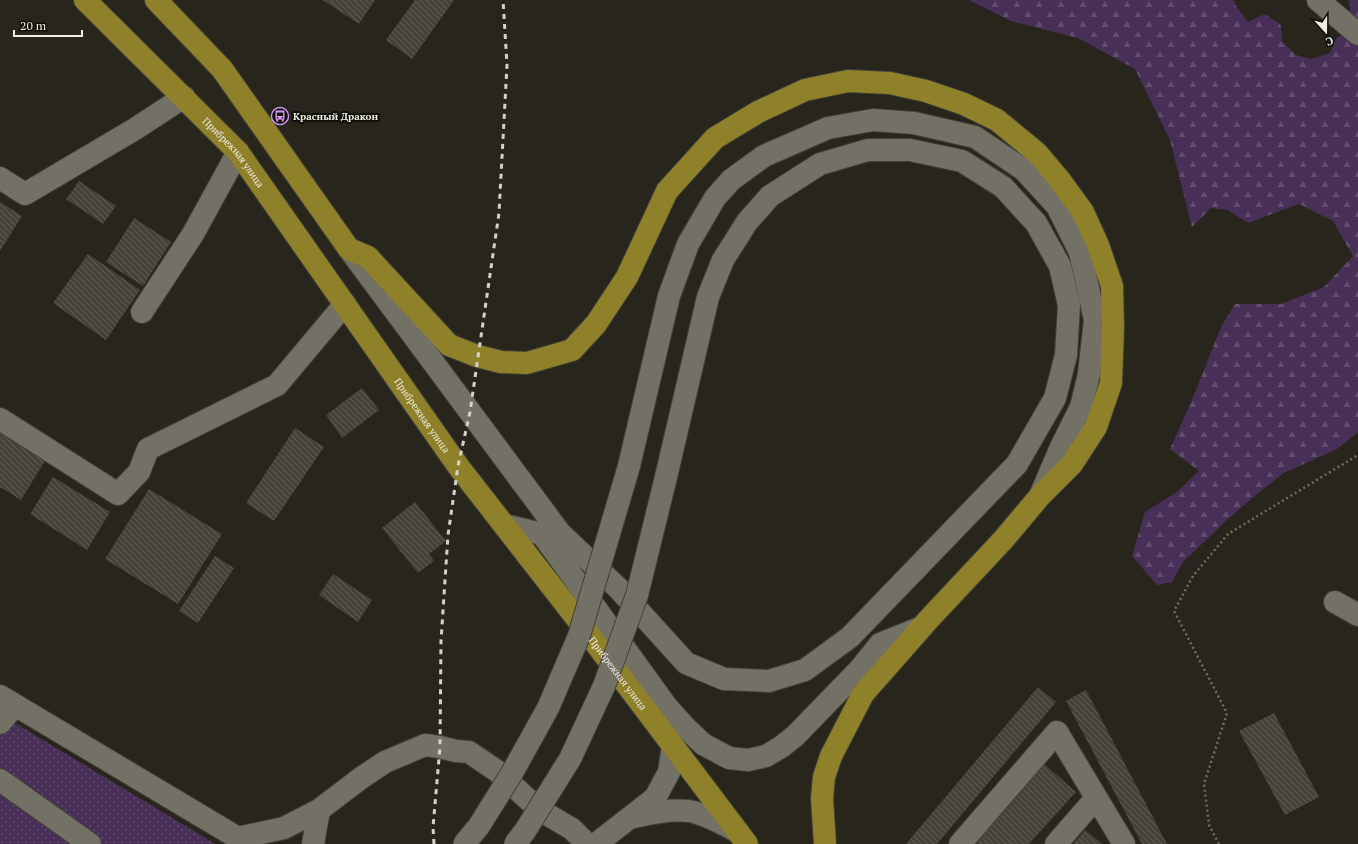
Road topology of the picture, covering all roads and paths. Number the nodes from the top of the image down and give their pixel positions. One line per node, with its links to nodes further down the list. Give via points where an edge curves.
1 (85, 0): 5 (main road, Прибрежная улица)
2 (156, 0): 8 (main road, via 222,69)
3 (1318, 0): 4 (street)
4 (1358, 34)
5 (184, 97): 6 (main road, Прибрежная улица); 7 (street, via 25,194)
6 (238, 152): 9 (main road, Прибрежная улица); 10 (street, via 193,234)
7 (0, 178)
8 (349, 248): 13 (main road, via 368,257 449,345 501,362 527,363 572,350 596,324 627,277 666,191 715,138 758,112 805,90 848,81 890,83 926,91 964,104 997,120 1037,153 1059,179 1083,212 1112,286 1111,383 1096,427 1072,464); 29 (street, bridge, via 560,533 618,588 686,663 724,679 769,681 805,670 850,637 1017,464 1055,398 1066,355 1068,306 1060,266 1036,223 1003,186 962,161 910,150 868,150 820,164 770,196 747,222 723,260 708,297 637,595 604,686 570,759)
9 (345, 304): 11 (street, via 277,385 148,449 139,472 118,494); 14 (main road, Прибрежная улица, via 458,466)
10 (142, 312)
11 (0, 418)
12 (1358, 455): 36 (path, via 1228,534 1193,576 1174,611 1227,713 1204,784 1209,825)
13 (1040, 496): 17 (main road, via 1003,540); 28 (street, bridge, via 1081,407 1089,374 1095,320 1080,252 1056,206 1024,170 975,137 914,123 873,120 828,128 764,156 731,180 715,198 688,244 669,296 629,466 579,636 548,708 512,773 479,826)
14 (504, 525): 17 (street, via 542,534 667,707 703,744 729,758 748,760 766,756 781,747 795,736 860,669 880,644); 20 (main road, Прибрежная улица)
15 (1334, 602): 16 (street)
16 (1358, 615)
17 (920, 628): 32 (main road, via 863,694 831,756 824,777 822,798)
18 (7, 700): 19 (street); 23 (street, via 238,838 284,828)
19 (0, 723)
20 (673, 746): 24 (street, via 669,772 655,798); 25 (main road, Прибрежная улица)
21 (0, 780): 26 (street)
22 (1096, 798): 33 (street, via 1057,732); 34 (street); 35 (street)
23 (319, 810): 27 (street); 30 (street, via 385,762 425,745 469,752 497,771 532,803)
24 (631, 818): 25 (street, via 659,811 690,812 711,818); 31 (street)
25 (742, 838)
26 (90, 844)
27 (313, 844)
28 (464, 844)
29 (515, 844)
30 (588, 844)
31 (596, 844)
32 (825, 844)
33 (960, 844)
34 (1056, 844)
35 (1124, 844)
36 (1219, 844)

